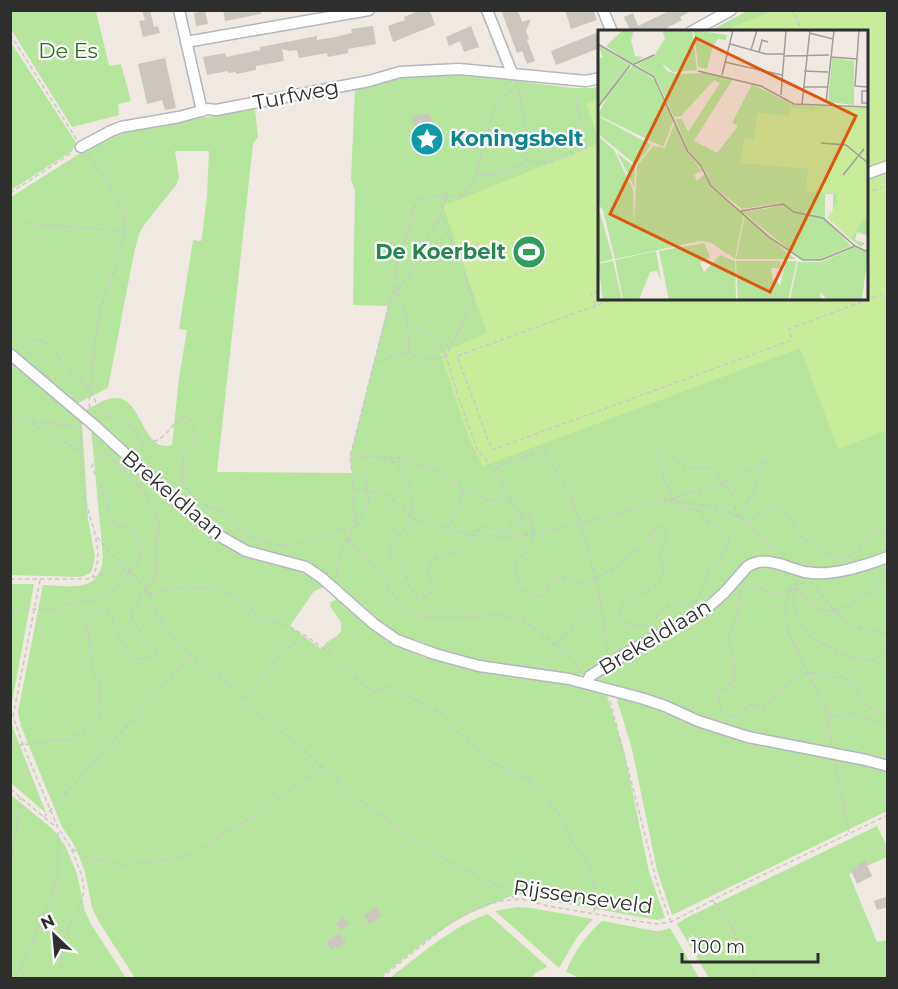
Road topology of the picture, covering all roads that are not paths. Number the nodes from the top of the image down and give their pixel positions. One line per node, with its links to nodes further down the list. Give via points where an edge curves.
1 (179, 10): 8 (street)
2 (369, 10): 8 (street)
3 (487, 10): 9 (street)
4 (603, 10): 6 (street)
5 (731, 10): 7 (street)
6 (611, 30)
7 (695, 30)
8 (186, 42): 11 (street)
9 (512, 73): 10 (street, Turfweg, via 586,81); 11 (street, Turfweg, via 459,69 400,72)
10 (598, 78)
11 (202, 111): 12 (street, Turfweg, via 121,127)
12 (81, 147)
13 (888, 166): 14 (street)
14 (868, 174)
15 (10, 354): 17 (street, Brekeldlaan, via 218,535 246,551 306,567 397,640 478,666)
16 (888, 557): 17 (street, Brekeldlaan, via 821,573 768,561 752,564 716,602 609,664 590,676)
17 (587, 683): 18 (street, Brekeldlaan, via 657,703 748,737)
18 (888, 766)

